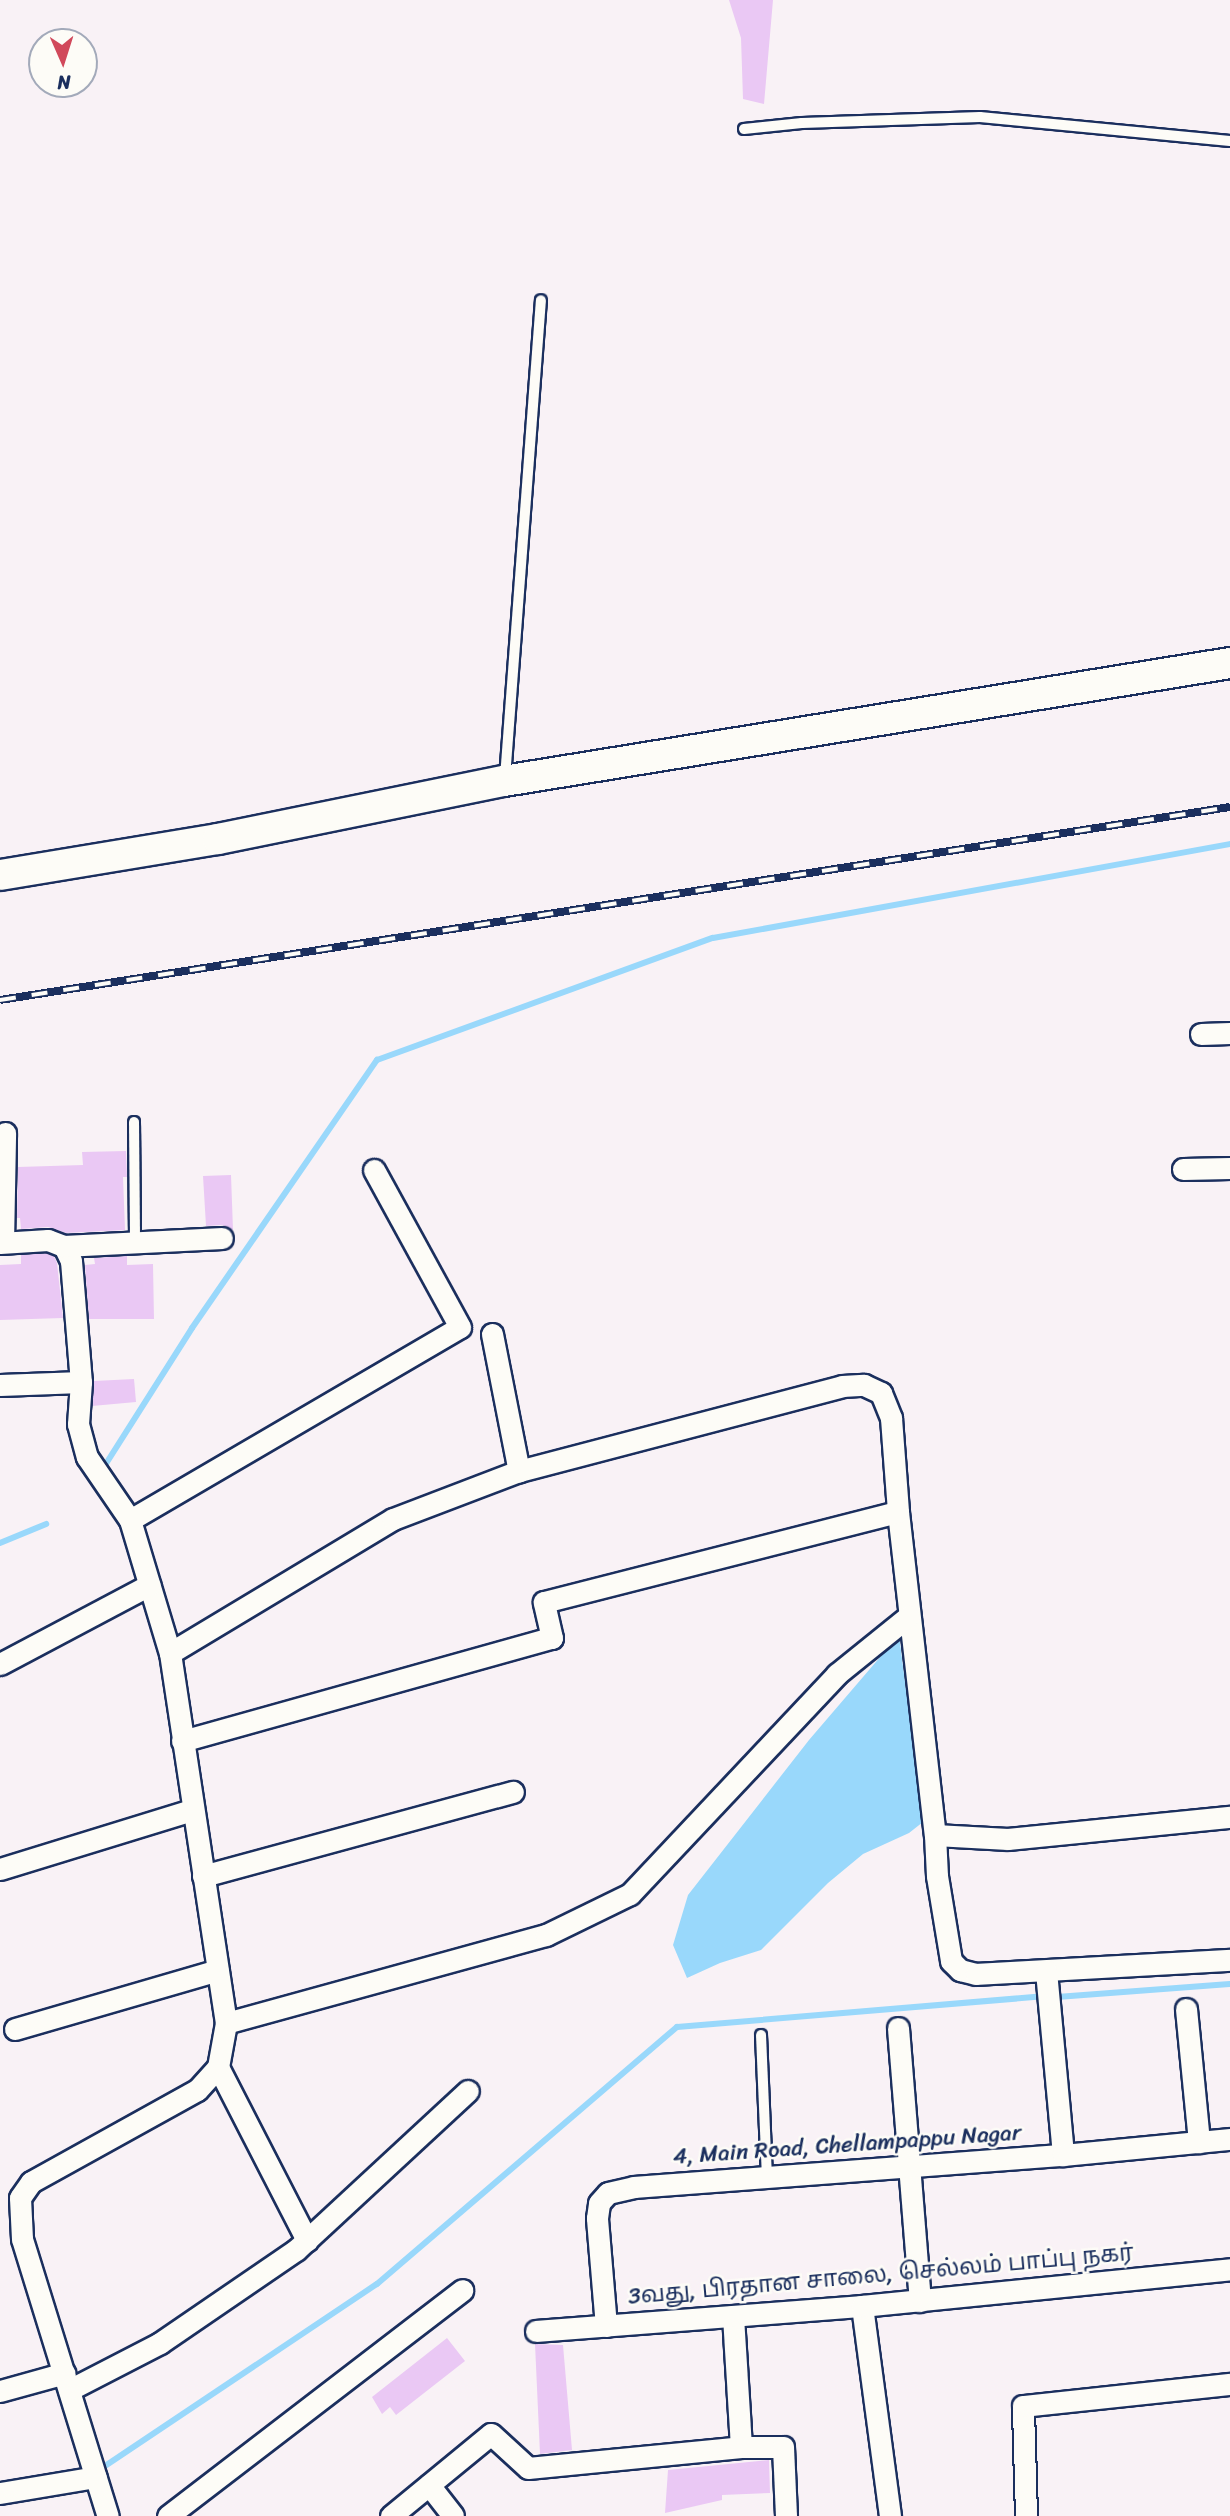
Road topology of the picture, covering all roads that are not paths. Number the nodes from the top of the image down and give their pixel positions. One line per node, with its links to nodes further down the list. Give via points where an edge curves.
1 (744, 129): 2 (lane, via 980,117)
2 (1230, 141)
3 (541, 300): 5 (lane)
4 (1230, 663): 5 (street)
5 (504, 781): 6 (street, via 218,839)
6 (0, 875)
7 (1230, 1033): 8 (street)
8 (1201, 1034)
9 (134, 1122): 16 (lane)
10 (5, 1133): 15 (street)
11 (1183, 1168): 12 (street)
12 (1230, 1168)
13 (374, 1170): 23 (street, via 460,1326)
14 (222, 1238): 16 (street)
15 (2, 1242): 17 (street, via 48,1240)
16 (135, 1242): 17 (street)
17 (64, 1246): 19 (street, via 71,1261)
18 (492, 1334): 21 (street)
19 (80, 1382): 20 (street); 23 (street, via 78,1424 87,1457)
20 (0, 1385)
21 (519, 1471): 22 (street, via 842,1386 864,1385 881,1393 891,1418); 26 (street, via 393,1519)
22 (898, 1512): 25 (street); 28 (street, via 544,1602 552,1637)
23 (130, 1520): 24 (street)
24 (149, 1585): 26 (street); 27 (street)
25 (909, 1616): 32 (street); 39 (street, via 837,1674 631,1894 546,1934)
26 (170, 1653): 28 (street)
27 (0, 1664)
28 (182, 1741): 30 (street)
29 (513, 1792): 34 (street)
30 (192, 1810): 33 (street); 34 (street)
31 (1230, 1817): 32 (street, via 1009,1839)
32 (935, 1835): 37 (street, via 951,1961 960,1970 976,1974)
33 (0, 1869)
34 (203, 1875): 36 (street)
35 (1230, 1960): 37 (street)
36 (218, 1970): 39 (street); 41 (street)
37 (1046, 1971): 47 (street)
38 (1186, 2009): 46 (street)
39 (226, 2023): 43 (street)
40 (898, 2028): 48 (street)
41 (15, 2029)
42 (761, 2035): 49 (lane)
43 (218, 2067): 50 (street); 58 (street, via 197,2090 31,2182 20,2198 22,2238)
44 (468, 2091): 50 (street)
45 (1230, 2139): 46 (street, 4, Main Road, Chellampappu Nagar)
46 (1199, 2142): 47 (street, 4, Main Road, Chellampappu Nagar)
47 (1063, 2155): 48 (street, 4, Main Road, Chellampappu Nagar)
48 (909, 2167): 49 (street, 4, Main Road, Chellampappu Nagar); 53 (street)
49 (767, 2177): 56 (street, 4, Main Road, Chellampappu Nagar, via 608,2193 599,2203 597,2218)
50 (307, 2240): 58 (street, via 160,2343)
51 (1230, 2269): 53 (street, 3வது, பிரதான சாலை, செல்லம் பாப்பு நகர்)
52 (462, 2290): 66 (street)
53 (920, 2301): 54 (street, 3வது, பிரதான சாலை, செல்லம் பாப்பு நகர்)
54 (862, 2306): 55 (street, 3வது, பிரதான சாலை, செல்லம் பாப்பு நகர்); 70 (street)
55 (733, 2316): 56 (street, 3வது, பிரதான சாலை, செல்லம் பாப்பு நகர்); 61 (street)
56 (606, 2326): 57 (street, 3வது, பிரதான சாலை, செல்லம் பாப்பு நகர்)
57 (536, 2331)
58 (67, 2382): 60 (street); 62 (street)
59 (1230, 2384): 71 (street, via 1023,2406)
60 (0, 2391)
61 (741, 2447): 63 (street, via 528,2468 491,2434); 69 (street, via 783,2447)
62 (96, 2477): 64 (street); 65 (street)
63 (429, 2484): 67 (street); 68 (street)
64 (0, 2493)
65 (108, 2516)
66 (168, 2516)
67 (391, 2516)
68 (453, 2516)
69 (786, 2516)
70 (890, 2516)
71 (1026, 2516)

